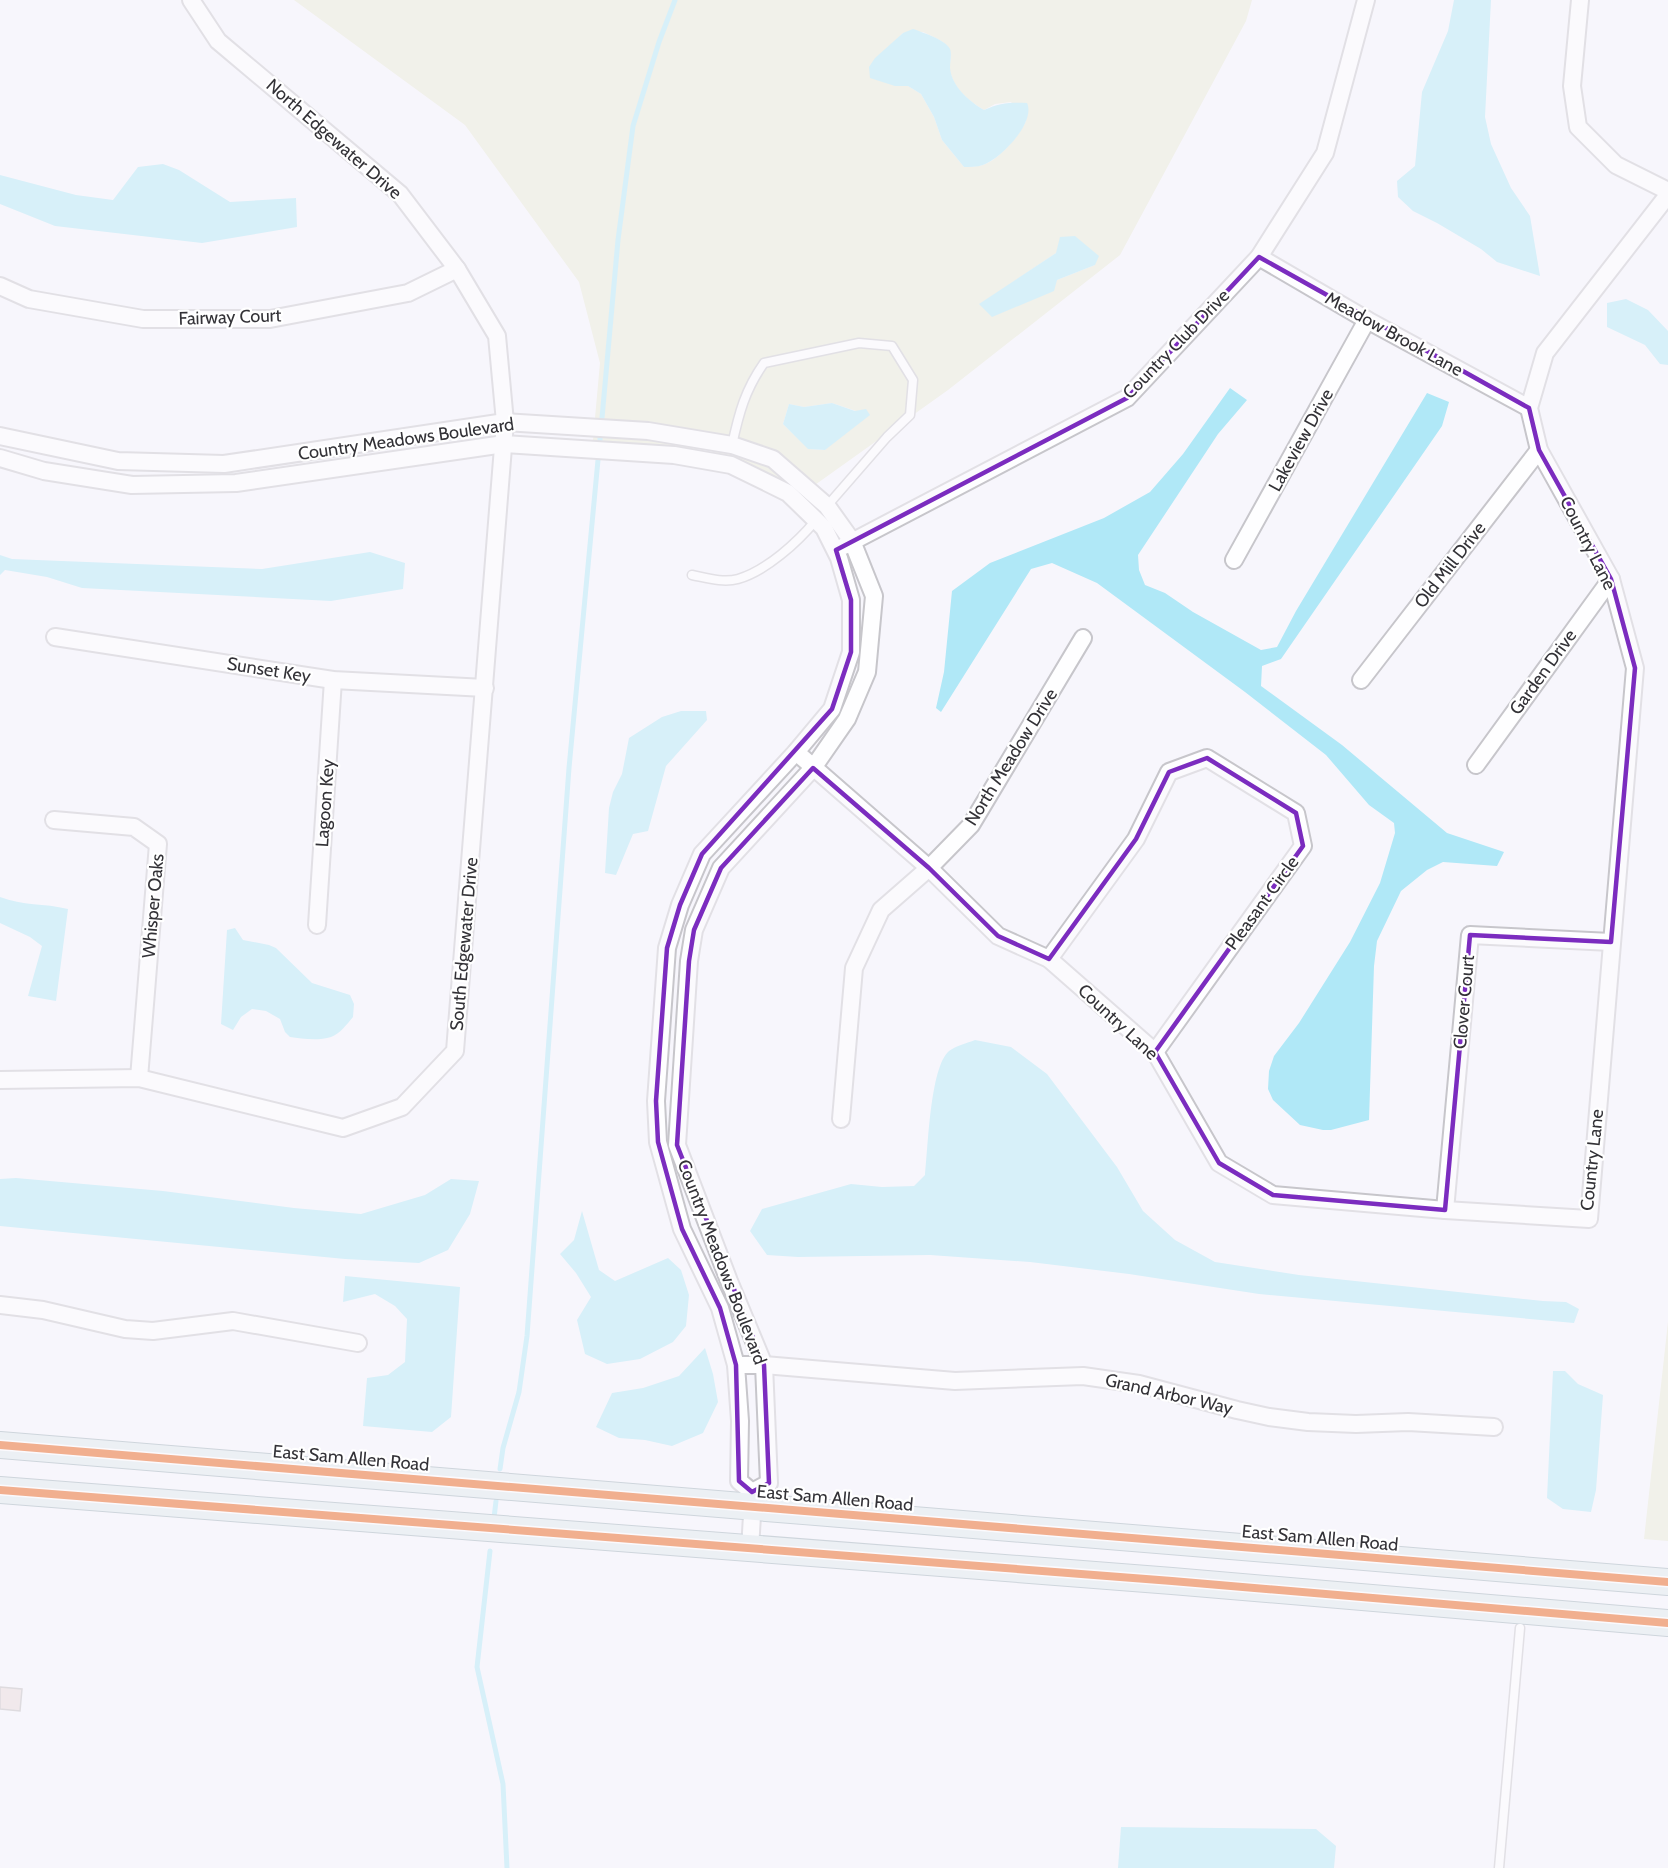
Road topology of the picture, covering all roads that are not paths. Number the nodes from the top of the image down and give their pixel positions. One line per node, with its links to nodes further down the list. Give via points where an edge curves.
1 (191, 0): 6 (street, North Edgewater Drive, via 218,41 400,194)
2 (1366, 0): 5 (street, Country Club Drive, via 1324,153)
3 (1580, 0): 4 (street, via 1572,86 1578,127 1616,165)
4 (1668, 193): 9 (street, Country Lane, via 1545,353)
5 (1259, 257): 8 (street, Meadow Brook Lane); 23 (street, Country Club Drive, via 1127,398)
6 (458, 269): 7 (street, Fairway Court, via 408,293 270,320 143,319 28,299); 10 (street, North Edgewater Drive, via 497,336)
7 (0, 285)
8 (1366, 320): 9 (street, Meadow Brook Lane); 25 (street, Lakeview Drive)
9 (1529, 408): 15 (street, Country Lane)
10 (505, 422): 11 (street, Country Meadows Boulevard); 13 (street, South Edgewater Drive); 18 (street, Country Meadows Boulevard, via 224,465)
11 (648, 431): 14 (street, Country Meadows Boulevard); 16 (street)
12 (0, 436): 18 (street, Country Meadows Boulevard)
13 (504, 444): 16 (street, Country Meadows Boulevard); 20 (street, Country Meadows Boulevard, via 236,483); 32 (street, South Edgewater Drive)
14 (732, 444): 19 (street); 21 (street, Country Meadows Boulevard, via 773,459); 21 (lane, via 741,404 764,363 859,343 892,346 913,380 910,415)
15 (1539, 450): 27 (street, Country Lane); 31 (street, Old Mill Drive)
16 (648, 453): 19 (street, Country Meadows Boulevard)
17 (0, 458): 20 (street, Country Meadows Boulevard, via 44,471)
18 (113, 460): 20 (street)
19 (731, 465): 22 (street, Country Meadows Boulevard, via 788,493)
20 (111, 482)
21 (827, 507): 22 (street); 23 (street, Country Meadows Boulevard)
22 (816, 520): 24 (street, Country Meadows Boulevard); 26 (lane, via 801,538 758,571 737,580 717,581)
23 (852, 541): 24 (street, Country Club Drive); 35 (street, Country Meadows Boulevard, via 874,596 867,672 847,719)
24 (836, 550): 33 (street, Country Meadows Boulevard, via 851,600 851,652 832,708)
25 (1234, 560)
26 (692, 575)
27 (1611, 579): 34 (street, Garden Drive); 39 (street, Country Lane, via 1635,668)
28 (55, 637): 30 (street, Sunset Key)
29 (1083, 638): 37 (street, North Meadow Drive, via 971,825)
30 (333, 680): 32 (street, Sunset Key); 38 (street, Lagoon Key)
31 (1361, 680)
32 (485, 688): 44 (street, South Edgewater Drive, via 455,1051 402,1107 344,1128)
33 (796, 752): 35 (street, Country Lane); 41 (street, Country Meadows Boulevard, via 702,854 667,948)
34 (1476, 765)
35 (813, 768): 37 (street, Country Lane); 42 (street, Country Meadows Boulevard, via 721,868 694,930)
36 (54, 820): 44 (street, Whisper Oaks, via 134,827 158,844)
37 (929, 868): 40 (street, Country Lane, via 998,936); 46 (street, North Meadow Drive, via 881,910 854,968)
38 (317, 926)
39 (1611, 942): 47 (street, Clover Court, via 1470,935); 47 (street, Country Lane, via 1589,1219)
40 (1049, 959): 43 (street, Country Lane); 43 (street, Pleasant Circle, via 1136,839 1169,772 1207,758 1296,813 1303,846)
41 (661, 1025): 42 (street); 49 (street, Country Meadows Boulevard, via 656,1101 658,1142 682,1229)
42 (685, 1028): 48 (street, Country Meadows Boulevard, via 677,1145)
43 (1155, 1052): 47 (street, Country Lane, via 1219,1163 1273,1195)
44 (139, 1078): 45 (street, South Edgewater Drive)
45 (0, 1080)
46 (841, 1119)
47 (1445, 1210)
48 (723, 1265): 49 (street); 50 (street, Country Meadows Boulevard)
49 (704, 1274): 52 (street, Country Meadows Boulevard)
50 (737, 1301): 52 (street); 55 (street, Country Meadows Boulevard)
51 (0, 1305): 53 (street, via 125,1329 153,1330 233,1321)
52 (720, 1308): 54 (street, Country Meadows Boulevard)
53 (358, 1343)
54 (736, 1365): 55 (street, Grand Arbor Way); 57 (street, Country Meadows Boulevard)
55 (764, 1365): 56 (street, Country Meadows Boulevard); 58 (street, Grand Arbor Way, via 955,1381 1083,1377 1139,1384 1237,1410 1308,1422 1443,1422)
56 (766, 1420): 57 (street); 61 (street, Country Meadows Boulevard, via 769,1484)
57 (740, 1421): 61 (street, Country Meadows Boulevard, via 739,1481)
58 (1494, 1427)
59 (0, 1445): 61 (main road, East Sam Allen Road)
60 (0, 1490): 62 (main road)
61 (753, 1499): 62 (street); 63 (main road, East Sam Allen Road)
62 (750, 1548): 64 (main road)
63 (1668, 1582)
64 (1668, 1623)
65 (1520, 1628): 66 (lane)
66 (1499, 1868)

